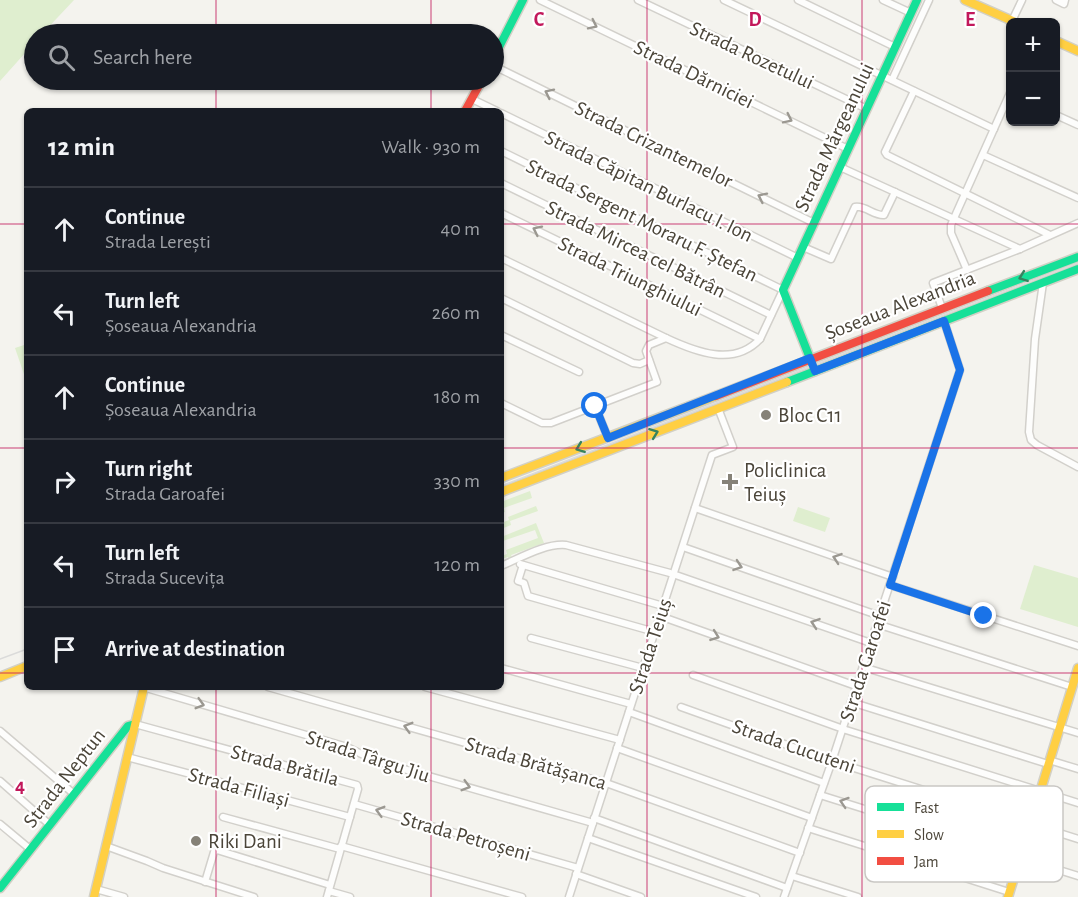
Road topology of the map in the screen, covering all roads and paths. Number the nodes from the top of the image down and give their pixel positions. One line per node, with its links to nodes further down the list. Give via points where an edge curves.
1 (523, 0): 16 (main road)
2 (540, 0): 34 (street, Strada Dărniciei, one-way to 34)
3 (638, 0): 29 (street, Strada Rozetului)
4 (724, 0): 21 (street)
5 (798, 0): 18 (street)
6 (883, 0): 13 (street)
7 (917, 0): 13 (main road, Strada Mărgeanului)
8 (929, 0): 22 (street, Strada Mărgeanului)
9 (965, 0): 14 (main road)
10 (1022, 0): 15 (street)
11 (1056, 0): 12 (street, via 1064,4)
12 (1065, 0)
13 (911, 13): 18 (main road, Strada Mărgeanului)
14 (1006, 18)
15 (1015, 18)
16 (504, 37)
17 (1060, 43): 19 (main road)
18 (895, 47): 21 (main road, Strada Mărgeanului)
19 (1078, 51)
20 (504, 71): 44 (street, Strada Crizantemelor, one-way to 20)
21 (882, 76): 22 (street); 29 (main road, Strada Mărgeanului)
22 (892, 80): 24 (street)
23 (477, 90): 25 (main road)
24 (914, 91): 33 (street); 40 (street, via 885,154)
25 (472, 99): 27 (main road); 28 (street, Strada Căpitan Burlacu I. Ion)
26 (1006, 103): 33 (street)
27 (467, 108)
28 (491, 108)
29 (867, 109): 34 (main road, Strada Mărgeanului)
30 (504, 114): 50 (street, Strada Căpitan Burlacu I. Ion)
31 (1060, 117): 32 (street)
32 (1078, 125)
33 (994, 129): 36 (street)
34 (848, 149): 37 (main road, Strada Mărgeanului)
35 (504, 152): 55 (street, Strada Sergent Moraru F. Ștefan)
36 (983, 155): 40 (street); 41 (street)
37 (840, 167): 39 (street); 44 (main road, Strada Mărgeanului)
38 (504, 184): 58 (street, Strada Mircea cel Bătrân)
39 (895, 192): 43 (street); 47 (street, via 884,215 855,207 831,259)
40 (965, 193): 43 (street); 46 (street)
41 (1078, 198)
42 (504, 214): 62 (street, Strada Triunghiului, one-way to 42)
43 (954, 218): 48 (street); 53 (street, via 951,233)
44 (814, 223): 47 (main road, Strada Mărgeanului)
45 (1078, 223): 46 (street)
46 (1050, 235): 48 (street)
47 (803, 247): 50 (main road, Strada Mărgeanului)
48 (1020, 249): 53 (street)
49 (1078, 257): 57 (main road, Șoseaua Alexandria, one-way to 57)
50 (798, 258): 55 (main road, Strada Mărgeanului)
51 (504, 259): 61 (street)
52 (1078, 269): 54 (main road, Șoseaua Alexandria)
53 (967, 270): 57 (street, via 933,283)
54 (1042, 283): 59 (main road, Șoseaua Alexandria); 71 (street, via 1029,432 1037,445)
55 (783, 290): 58 (street, Strada Mărgeanului); 63 (main road)
56 (504, 299): 64 (street, via 633,363)
57 (942, 308): 63 (main road, Șoseaua Alexandria)
58 (771, 315): 62 (street, Strada Mărgeanului)
59 (944, 321): 65 (main road, Șoseaua Alexandria); 80 (street, Strada Garoafei, via 960,370)
60 (504, 336): 66 (street)
61 (666, 338): 62 (street, via 696,351 719,355 740,352); 64 (street, via 647,347)
62 (760, 339)
63 (810, 358): 65 (main road); 70 (main road, Șoseaua Alexandria)
64 (649, 360): 68 (street, via 657,381)
65 (815, 371): 69 (main road, Șoseaua Alexandria)
66 (579, 372)
67 (504, 404): 68 (street, via 546,424)
68 (595, 406): 70 (street)
69 (718, 408): 73 (main road, Șoseaua Alexandria, one-way to 69); 74 (street, Strada Teiuș, via 733,447 712,455)
70 (608, 438): 72 (main road, Șoseaua Alexandria, one-way to 72)
71 (1078, 467)
72 (504, 477)
73 (504, 491)
74 (695, 508): 75 (street, Strada Teiuș); 80 (street, one-way to 74)
75 (682, 547): 79 (street, Strada Teiuș); 84 (street, one-way to 84)
76 (511, 561): 77 (street); 78 (street); 79 (street, via 561,544)
77 (504, 564)
78 (523, 565): 82 (street); 86 (street, via 518,581 524,583 528,596)
79 (674, 574): 82 (street, Strada Teiuș); 88 (street, one-way to 79)
80 (893, 577): 81 (street, Strada Garoafei)
81 (890, 585): 84 (street, Strada Garoafei); 89 (street)
82 (663, 606): 83 (street, Strada Teiuș)
83 (660, 616): 86 (street, Strada Teiuș); 97 (street, one-way to 97)
84 (880, 616): 85 (street, Strada Garoafei)
85 (877, 624): 88 (street, Strada Garoafei); 102 (street)
86 (655, 632): 92 (street, Strada Teiuș)
87 (531, 638): 92 (street)
88 (871, 643): 91 (street, Strada Garoafei)
89 (1078, 646)
90 (24, 667): 96 (main road)
91 (863, 667): 97 (street, Strada Garoafei); 108 (street)
92 (643, 668): 104 (street, Strada Teiuș)
93 (1078, 668): 102 (main road)
94 (504, 669): 104 (street)
95 (693, 675): 109 (street)
96 (0, 677)
97 (856, 686): 103 (street, Strada Garoafei)
98 (143, 690): 107 (main road)
99 (154, 690): 133 (street, Strada Târgu Jiu, one-way to 133, via 348,747 376,761)
100 (279, 690): 119 (street, Strada Brătășanca, one-way to 100)
101 (436, 690): 112 (street)
102 (1073, 691): 108 (main road)
103 (851, 702): 109 (street, Strada Garoafei); 116 (street)
104 (631, 704): 106 (street, Strada Teiuș)
105 (681, 707): 115 (street, Strada Cucuteni)
106 (629, 711): 112 (street, Strada Teiuș); 120 (street)
107 (135, 724): 114 (main road); 124 (main road, Strada Neptun, via 128,726); 128 (street, Strada Brătila, via 356,784)
108 (1059, 727): 111 (street); 116 (main road)
109 (842, 728): 115 (street, Strada Garoafei); 122 (street)
110 (0, 730): 124 (street)
111 (1078, 733)
112 (620, 740): 113 (street, Strada Teiuș)
113 (617, 748): 119 (street, Strada Teiuș); 132 (street)
114 (128, 758): 131 (street, Strada Filiași); 140 (main road)
115 (832, 760): 120 (street, Strada Garoafei); 121 (street, Strada Cucuteni)
116 (1049, 762): 117 (street); 123 (main road)
117 (1078, 769)
118 (0, 781): 135 (street)
119 (606, 783): 133 (street, Strada Teiuș); 144 (street, Strada Brătășanca)
120 (824, 783): 125 (street, Strada Garoafei)
121 (912, 786)
122 (1024, 786)
123 (1042, 786)
124 (74, 794): 135 (main road, Strada Neptun)
125 (820, 795): 129 (street, one-way to 125); 132 (street, Strada Garoafei)
126 (1063, 798): 127 (street)
127 (1078, 803)
128 (354, 804): 131 (street, Strada Brătila); 145 (street, Strada Petroșeni, one-way to 128)
129 (865, 809)
130 (223, 817): 142 (street)
131 (350, 817): 142 (street, Strada Brătila)
132 (812, 818): 136 (street, Strada Garoafei)
133 (593, 820): 138 (street, Strada Teiuș); 152 (street, Strada Târgu Jiu)
134 (0, 824): 143 (street)
135 (50, 825): 143 (main road, Strada Neptun)
136 (808, 828): 141 (street); 144 (street, Strada Garoafei)
137 (1063, 834): 139 (street, Strada Cucuteni)
138 (588, 838): 145 (street, Strada Teiuș); 162 (street)
139 (1078, 839)
140 (106, 846): 150 (street); 154 (main road)
141 (865, 847)
142 (341, 848): 153 (street, Strada Brătila); 159 (street)
143 (30, 849): 149 (main road, Strada Neptun)
144 (800, 853): 147 (street, Strada Garoafei)
145 (577, 871): 160 (street, Strada Teiuș); 161 (street, Strada Petroșeni)
146 (1063, 871): 148 (street)
147 (792, 876): 152 (street, Strada Garoafei); 164 (street)
148 (1078, 876)
149 (2, 881)
150 (205, 882): 153 (street, via 217,850); 157 (street)
151 (967, 882): 155 (street)
152 (788, 888): 163 (street, Strada Garoafei)
153 (329, 891): 158 (street)
154 (95, 893): 156 (street)
155 (1008, 896)
156 (124, 897)
157 (254, 897)
158 (350, 897)
159 (522, 897)
160 (568, 897)
161 (641, 897)
162 (756, 897)
163 (784, 897)
164 (858, 897)

